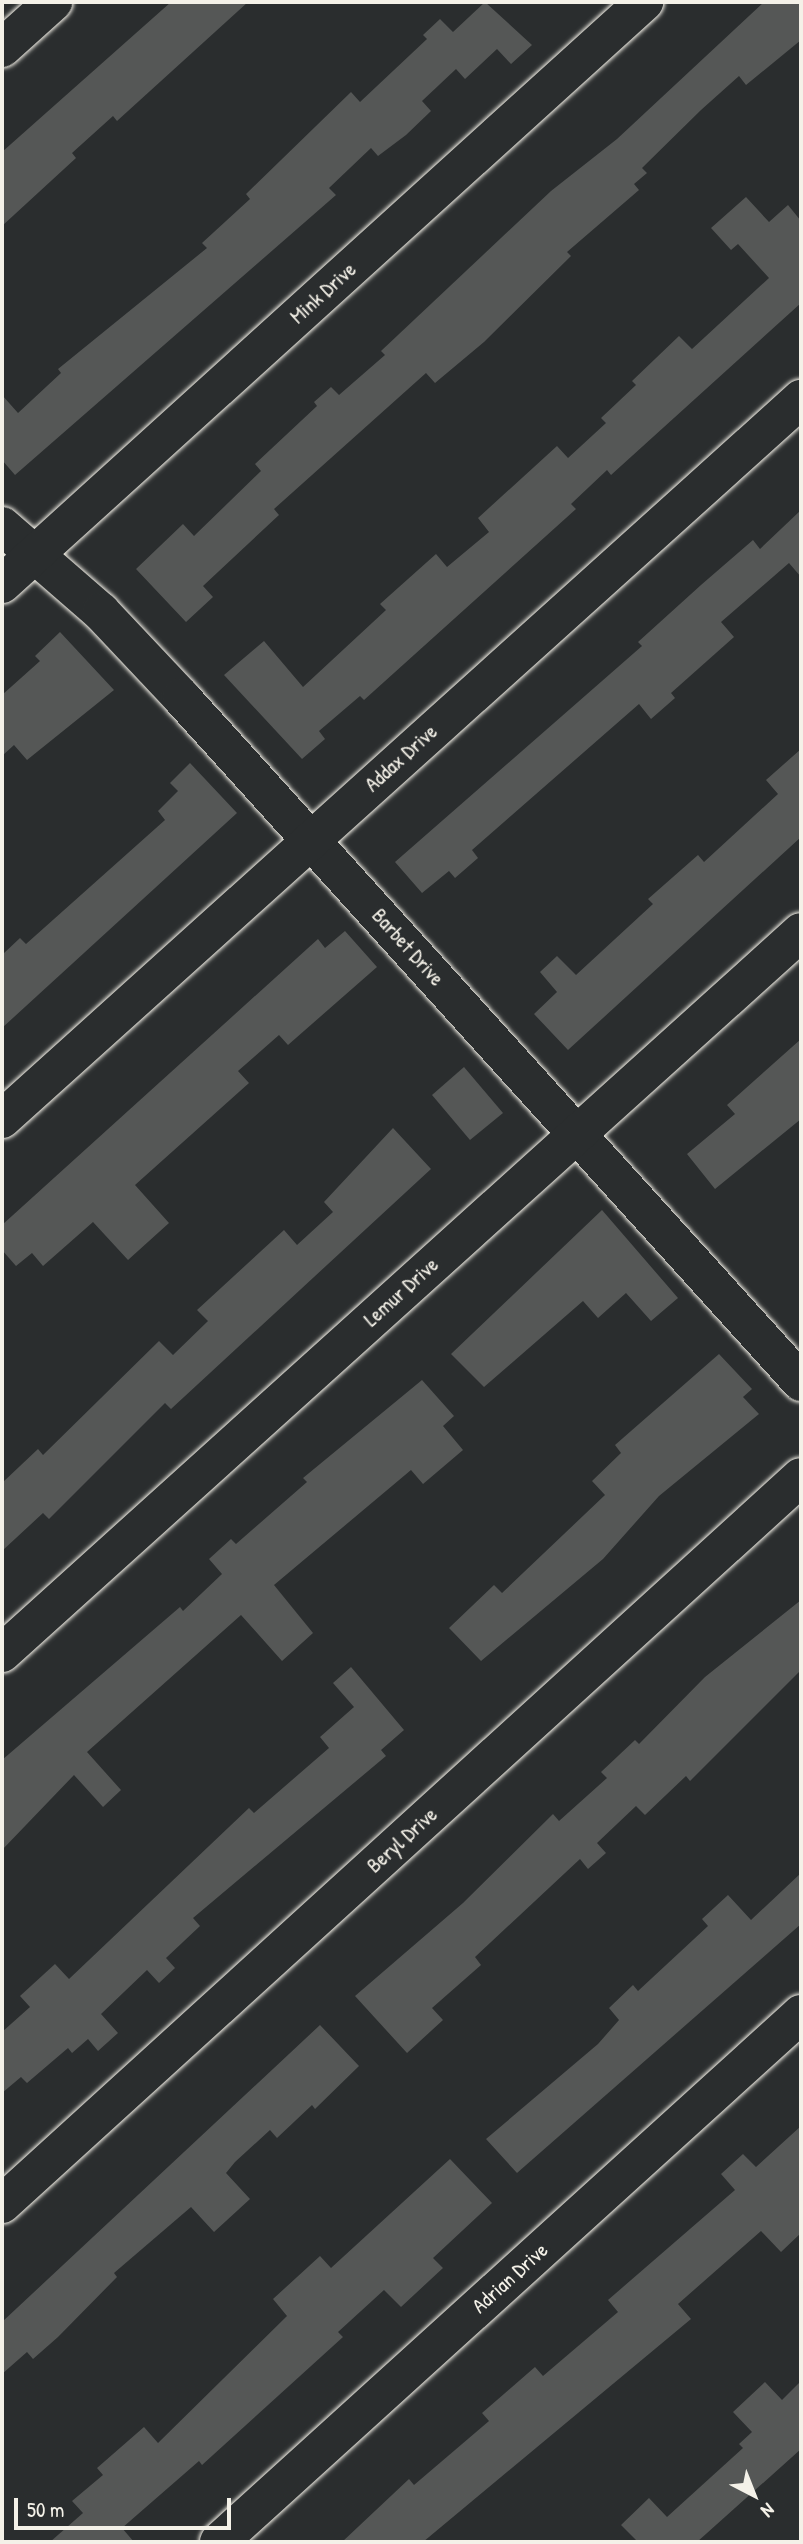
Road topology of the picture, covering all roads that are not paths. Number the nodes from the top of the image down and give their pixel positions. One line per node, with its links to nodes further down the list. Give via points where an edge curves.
1 (53, 2): 3 (street)
2 (644, 2): 6 (street, Mink Drive)
3 (2, 48)
4 (801, 399): 8 (street, Addax Drive)
5 (2, 526): 6 (street, Barbet Drive)
6 (36, 553): 7 (street, Mink Drive); 8 (street, Barbet Drive, via 101,612)
7 (2, 584)
8 (310, 839): 10 (street, Addax Drive); 11 (street, Barbet Drive)
9 (801, 932): 11 (street, Lemur Drive)
10 (2, 1119)
11 (577, 1134): 12 (street, Barbet Drive); 14 (street, Lemur Drive)
12 (801, 1382)
13 (801, 1477): 16 (street, Beryl Drive)
14 (2, 1653)
15 (801, 2014): 17 (street, Adrian Drive)
16 (2, 2204)
17 (219, 2542)

